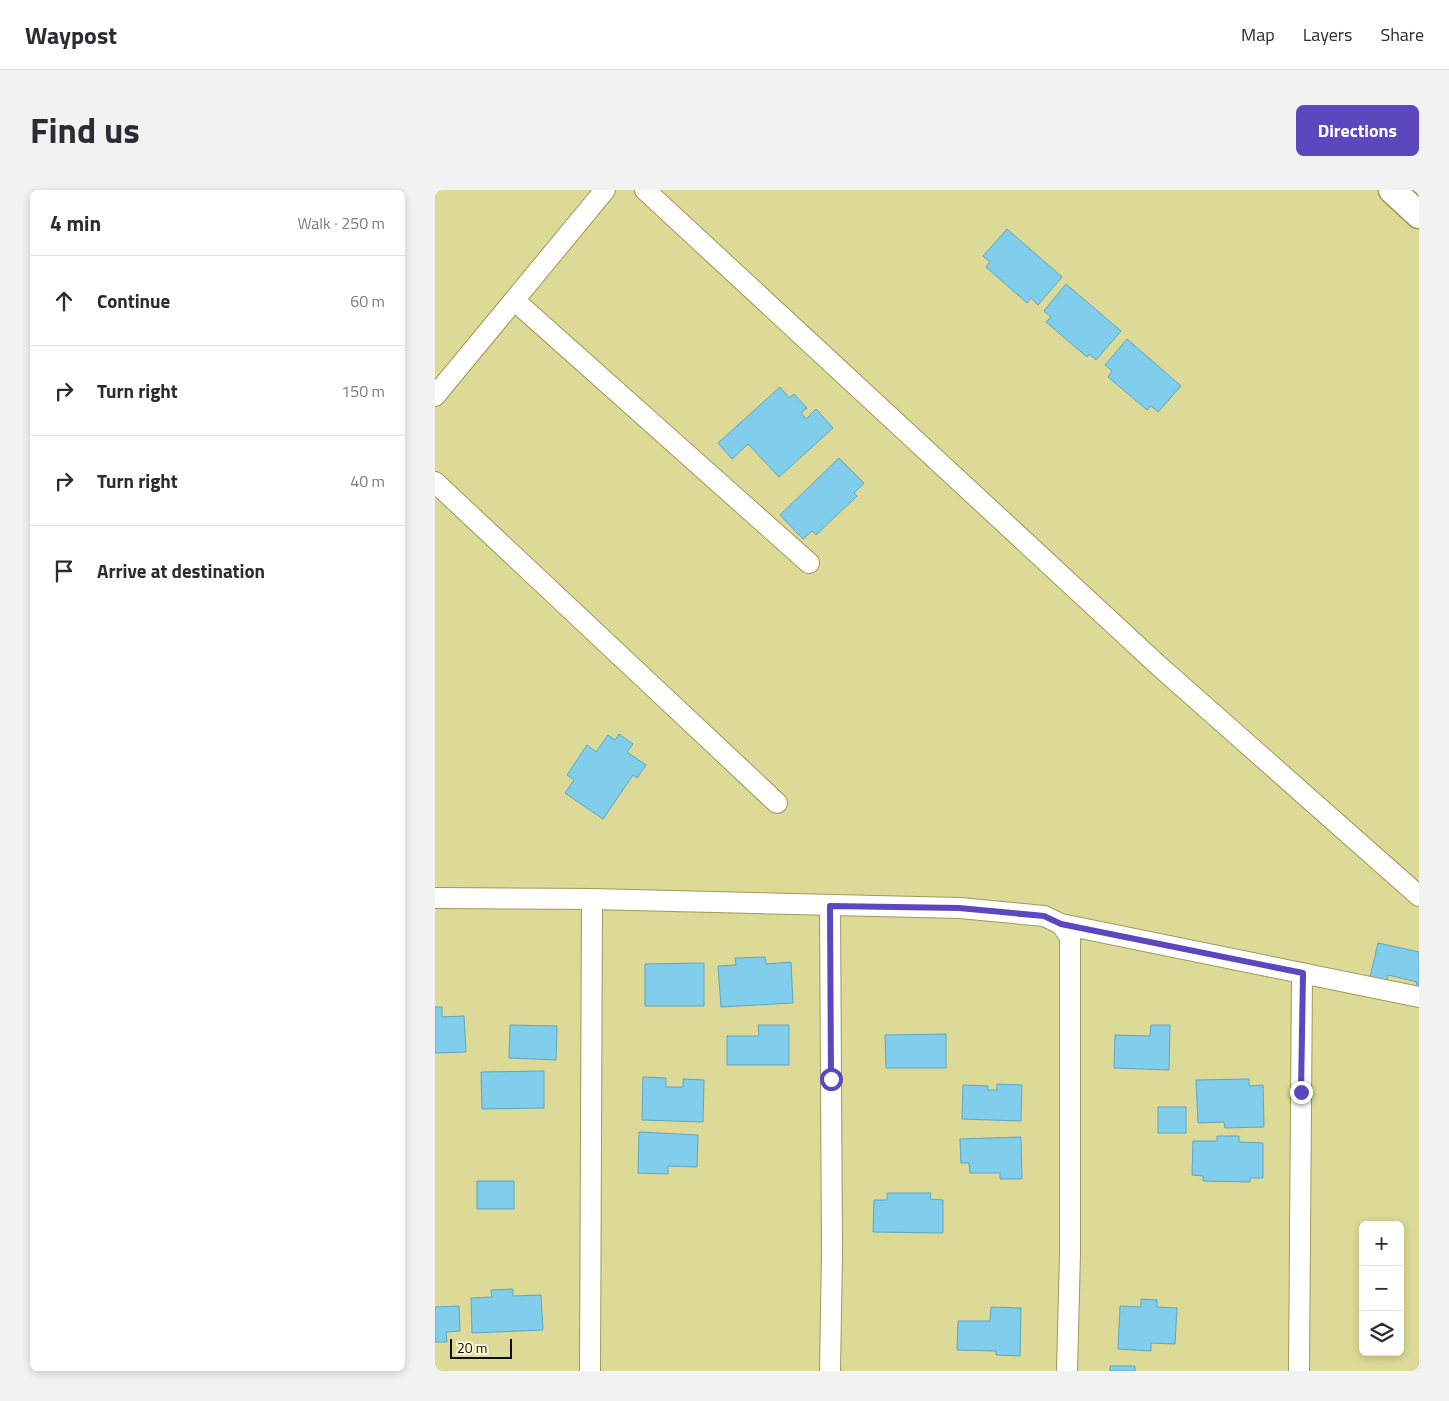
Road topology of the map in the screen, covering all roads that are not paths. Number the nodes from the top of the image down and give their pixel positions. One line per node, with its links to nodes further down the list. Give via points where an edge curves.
1 (605, 190): 5 (street)
2 (645, 190): 10 (street, via 1159,666)
3 (1393, 190): 4 (main road)
4 (1419, 215)
5 (514, 300): 6 (street); 8 (street)
6 (435, 396)
7 (435, 482): 9 (street)
8 (809, 563)
9 (777, 803)
10 (1419, 896)
11 (435, 898): 12 (street)
12 (592, 899): 13 (street); 17 (street)
13 (830, 906): 14 (street, via 959,908 1044,916); 18 (street)
14 (1061, 924): 15 (street); 19 (street, via 1070,937)
15 (1303, 973): 16 (street); 20 (street)
16 (1419, 996)
17 (590, 1371)
18 (830, 1371)
19 (1067, 1371)
20 (1299, 1371)

